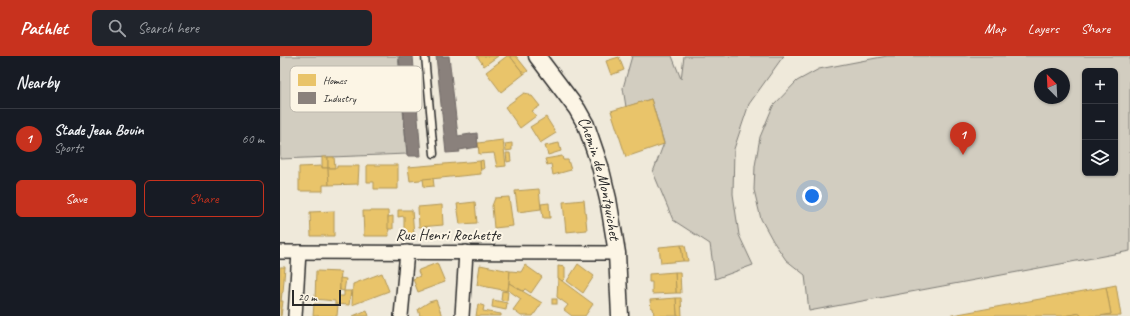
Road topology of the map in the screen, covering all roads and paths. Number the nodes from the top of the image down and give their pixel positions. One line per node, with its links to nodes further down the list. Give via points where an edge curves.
1 (425, 56): 3 (lane)
2 (537, 56): 8 (street, Chemin de Montguichet, via 577,108 586,125 608,199)
3 (434, 154)
4 (280, 252): 5 (street, Rue Henri Rochette)
5 (299, 252): 6 (street, Rue Henri Rochette); 9 (street)
6 (407, 252): 7 (street, Rue Henri Rochette); 10 (street)
7 (466, 252): 8 (street, Rue Henri Rochette); 11 (street)
8 (617, 253): 12 (street, Chemin de Montguichet)
9 (295, 316)
10 (401, 316)
11 (462, 316)
12 (620, 316)

